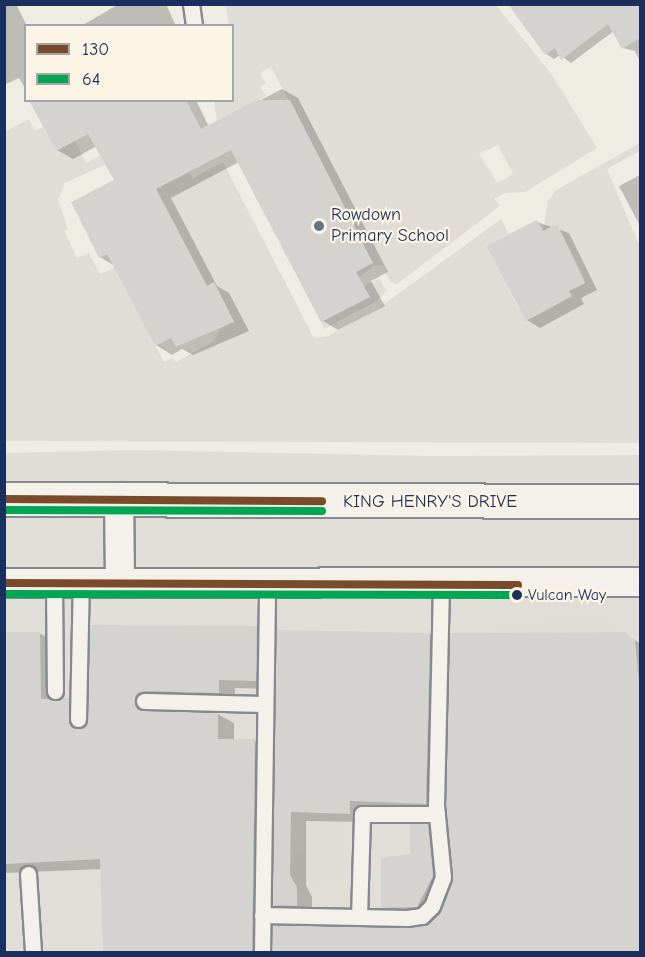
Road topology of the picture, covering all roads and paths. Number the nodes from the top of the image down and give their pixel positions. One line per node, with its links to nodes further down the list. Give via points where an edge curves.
1 (191, 4): 2 (lane)
2 (194, 24)
3 (119, 497): 4 (street, KING HENRY'S DRIVE); 5 (street, KING HENRY'S DRIVE, via 423,503); 7 (street)
4 (4, 499)
5 (640, 501)
6 (67, 581): 7 (street); 8 (street); 12 (lane); 15 (lane)
7 (120, 581): 9 (street)
8 (4, 582)
9 (267, 582): 11 (street); 14 (lane)
10 (640, 582): 11 (street)
11 (441, 584): 16 (lane)
12 (55, 691)
13 (144, 701): 14 (lane)
14 (265, 704): 18 (lane)
15 (78, 719)
16 (437, 814): 19 (lane, via 443,876 432,906 415,918); 19 (lane, via 362,814)
17 (28, 874): 20 (lane)
18 (262, 915): 19 (lane); 21 (lane)
19 (359, 917)
20 (33, 952)
21 (262, 952)

